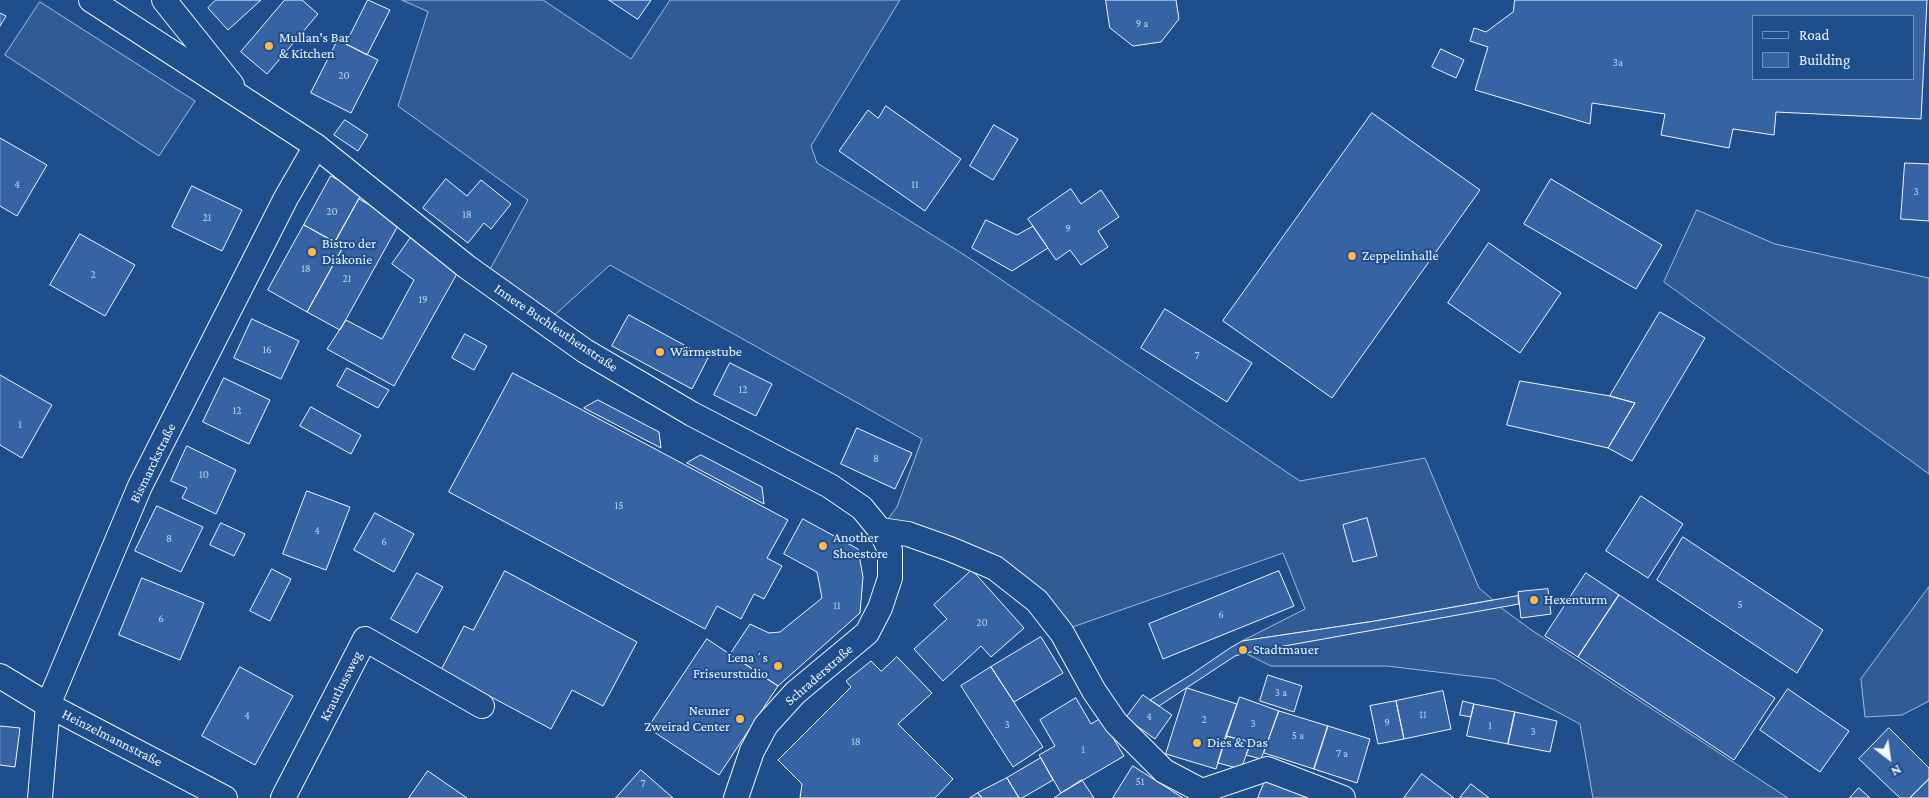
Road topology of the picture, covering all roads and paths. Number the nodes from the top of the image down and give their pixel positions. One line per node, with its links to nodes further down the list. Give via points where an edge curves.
1 (164, 0): 3 (street, Innere Buchleuthenstraße)
2 (100, 3): 3 (street, Innere Buchleuthenstraße)
3 (246, 102): 4 (street, Innere Buchleuthenstraße)
4 (316, 146): 5 (street, Innere Buchleuthenstraße, via 467,267 585,351 692,414 830,486 862,508); 8 (street, Bismarckstraße, via 286,198 140,486)
5 (880, 530): 6 (street, Innere Buchleuthenstraße, via 890,550 890,578); 10 (street, via 908,534 995,568 1037,602 1062,633 1116,723 1164,771)
6 (880, 608): 14 (street, Schraderstraße, via 866,633 794,693 766,725 752,751)
7 (0, 676): 8 (street, Heinzelmannstraße)
8 (48, 705): 11 (street, Bismarckstraße); 12 (street, Heinzelmannstraße)
9 (482, 706): 13 (street, Krautlussweg, via 365,640)
10 (1200, 794): 15 (street, via 1267,769)
11 (40, 798)
12 (225, 798)
13 (282, 798)
14 (736, 798)
15 (1343, 798)

